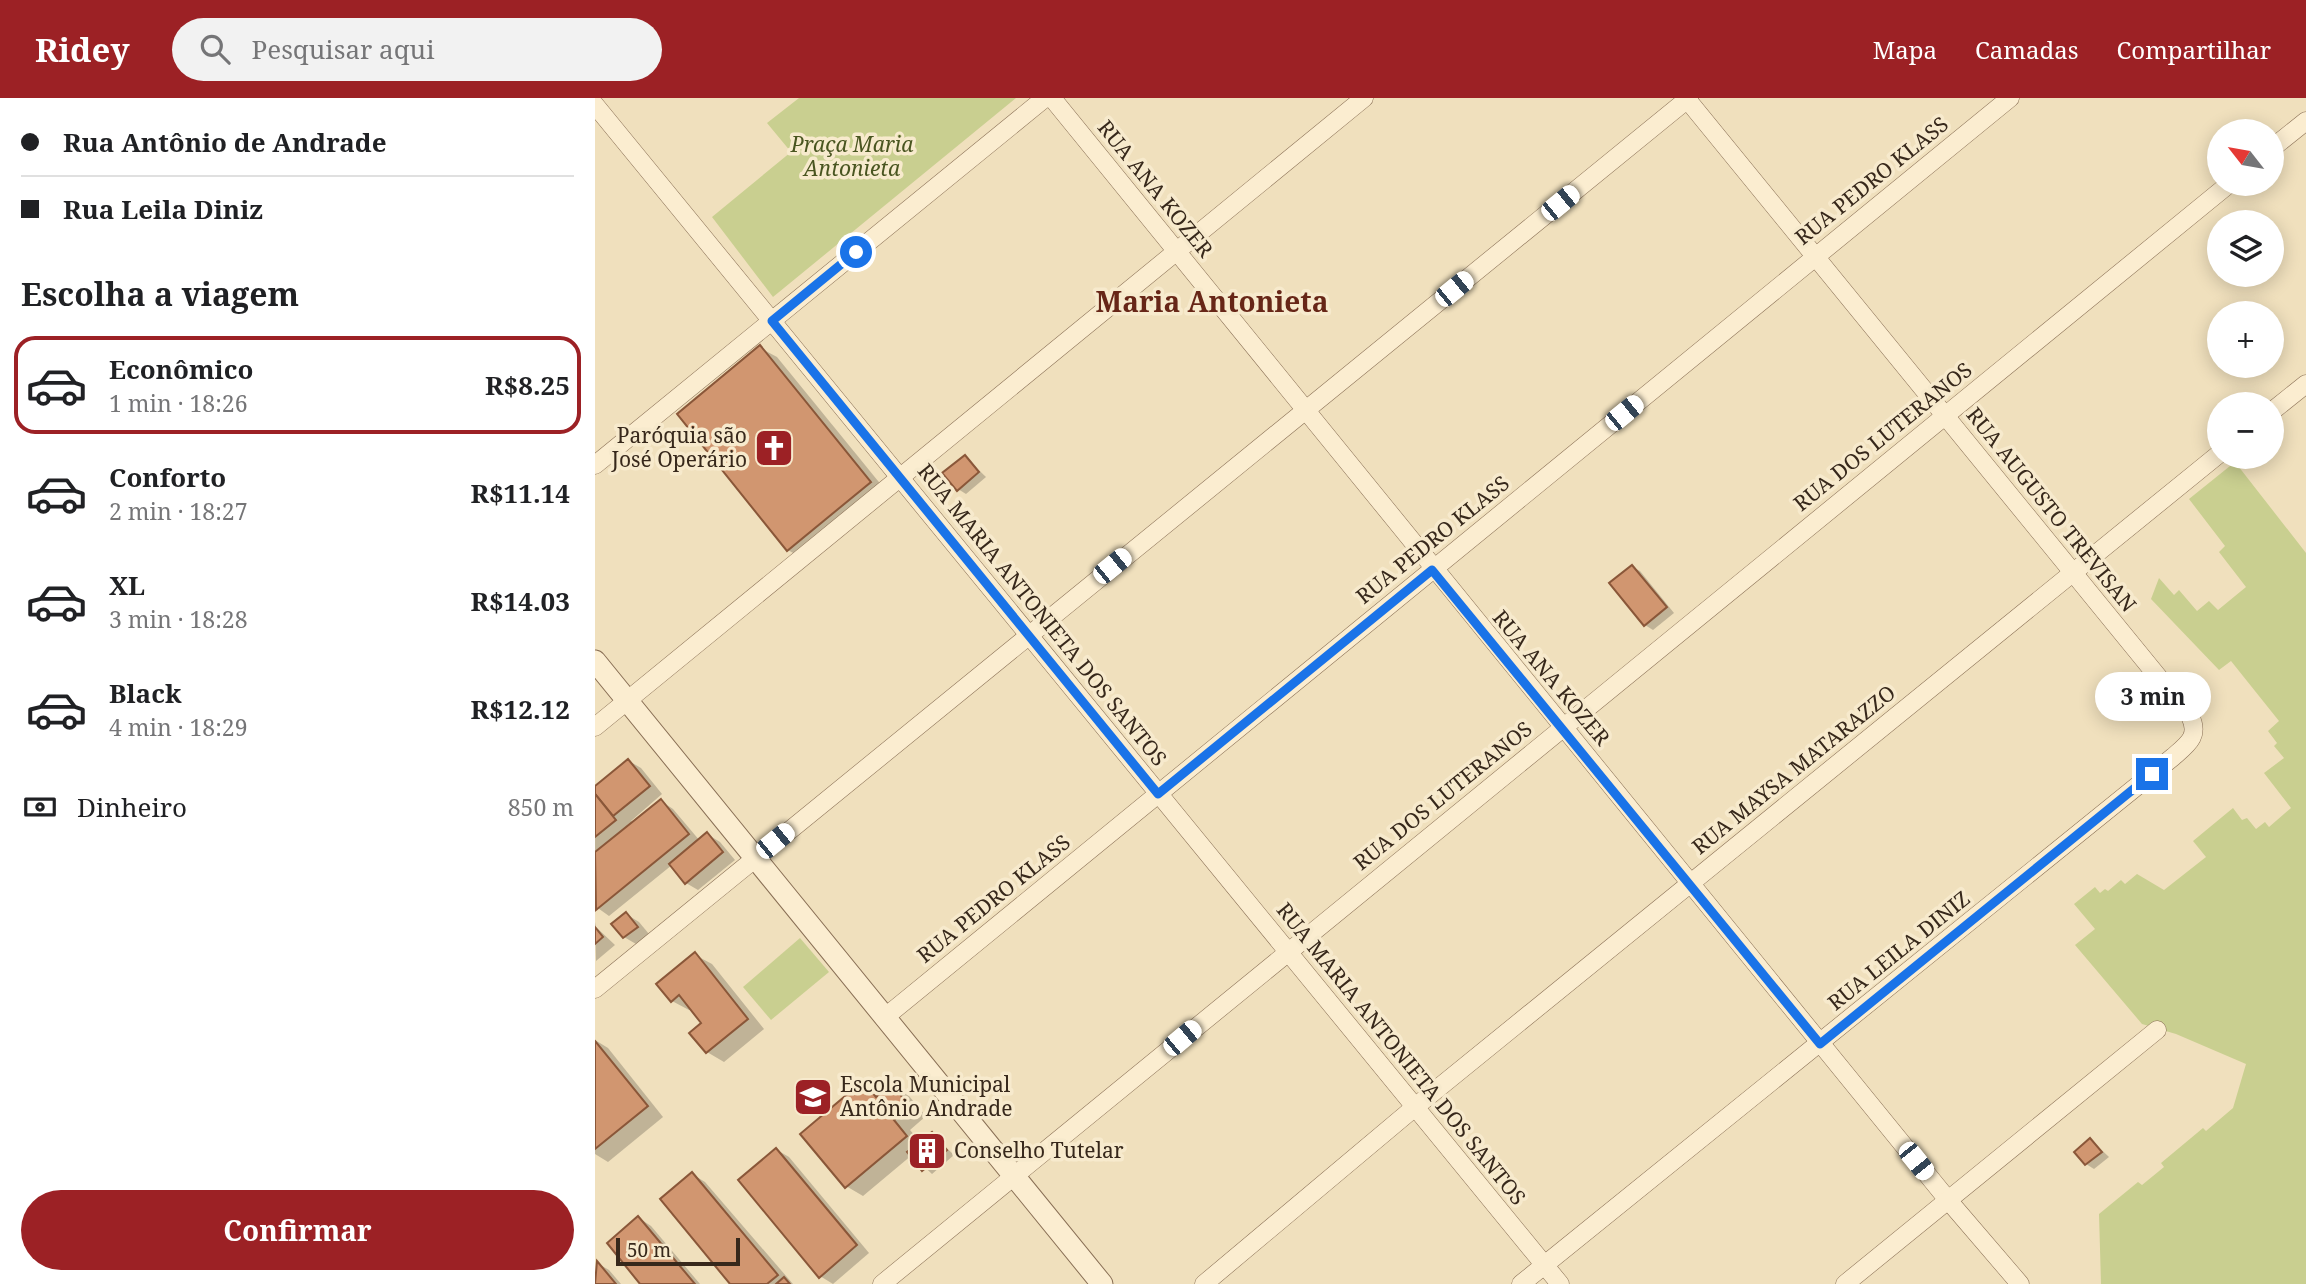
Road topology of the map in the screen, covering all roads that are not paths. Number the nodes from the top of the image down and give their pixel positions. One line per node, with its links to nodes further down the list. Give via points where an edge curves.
1 (1045, 98): 12 (street)
2 (1052, 98): 10 (street, RUA ANA KOZER)
3 (1364, 98): 10 (street)
4 (2010, 98): 11 (street, RUA PEDRO KLASS)
5 (1688, 99): 11 (street, RUA AUGUSTO TREVISAN); 15 (street)
6 (595, 105): 12 (street, RUA MARIA ANTONIETA DOS SANTOS)
7 (2306, 121): 8 (street)
8 (2284, 139)
9 (2214, 196): 16 (street, RUA DOS LUTERANOS)
10 (1176, 251): 15 (street, RUA ANA KOZER); 19 (street)
11 (1815, 257): 16 (street, RUA AUGUSTO TREVISAN); 20 (street, RUA PEDRO KLASS)
12 (772, 321): 18 (street); 19 (street, RUA MARIA ANTONIETA DOS SANTOS)
13 (2306, 384): 14 (street)
14 (2284, 402)
15 (1305, 410): 20 (street, RUA ANA KOZER); 22 (street)
16 (1945, 416): 21 (street, RUA AUGUSTO TREVISAN); 26 (street, RUA DOS LUTERANOS)
17 (2207, 464): 21 (street, RUA MAYSA MATARAZZO)
18 (595, 465)
19 (899, 477): 22 (street, RUA MARIA ANTONIETA DOS SANTOS); 24 (street)
20 (1432, 570): 26 (street, RUA ANA KOZER); 28 (street, RUA PEDRO KLASS)
21 (2073, 573): 27 (street, RUA AUGUSTO TREVISAN, via 2190,716 2195,726 2193,737); 30 (street, RUA MAYSA MATARAZZO)
22 (1027, 635): 28 (street, RUA MARIA ANTONIETA DOS SANTOS); 29 (street)
23 (595, 661): 24 (street)
24 (628, 701): 25 (street); 29 (street)
25 (595, 727)
26 (1562, 728): 30 (street, RUA ANA KOZER); 31 (street, RUA DOS LUTERANOS)
27 (2173, 757): 35 (street, RUA LEILA DINIZ)
28 (1158, 794): 31 (street, RUA MARIA ANTONIETA DOS SANTOS); 33 (street, RUA PEDRO KLASS)
29 (754, 858): 32 (street); 33 (street)
30 (1691, 883): 35 (street, RUA ANA KOZER); 36 (street, RUA MAYSA MATARAZZO)
31 (1288, 952): 36 (street, RUA MARIA ANTONIETA DOS SANTOS); 37 (street, RUA DOS LUTERANOS)
32 (595, 989)
33 (884, 1018): 37 (street)
34 (2157, 1030): 38 (street)
35 (1820, 1044): 38 (street, RUA ANA KOZER); 39 (street, RUA LEILA DINIZ)
36 (1415, 1107): 39 (street, RUA MARIA ANTONIETA DOS SANTOS); 42 (street, RUA MAYSA MATARAZZO)
37 (1013, 1176): 40 (street, RUA DOS LUTERANOS); 41 (street)
38 (1948, 1200): 45 (street); 46 (street, RUA ANA KOZER)
39 (1545, 1265): 43 (street, RUA LEILA DINIZ); 44 (street, RUA MARIA ANTONIETA DOS SANTOS)
40 (882, 1284)
41 (1102, 1284)
42 (1204, 1284)
43 (1521, 1284)
44 (1560, 1284)
45 (1845, 1284)
46 (2020, 1284)

